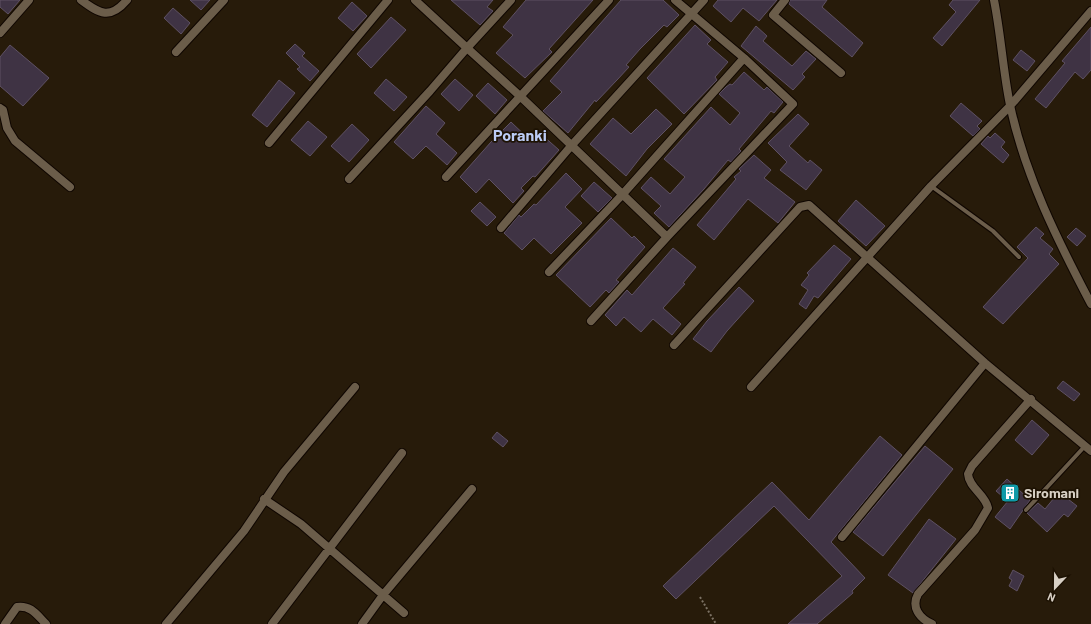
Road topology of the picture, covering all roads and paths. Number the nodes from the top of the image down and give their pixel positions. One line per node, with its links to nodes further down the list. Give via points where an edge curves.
1 (29, 0): 15 (street)
2 (81, 0): 3 (street, via 99,13 111,13)
3 (127, 0)
4 (224, 0): 17 (street)
5 (388, 0): 23 (street)
6 (415, 0): 16 (street)
7 (511, 0): 16 (street)
8 (609, 0): 20 (street)
9 (675, 0): 14 (street)
10 (704, 0): 14 (street)
11 (785, 0): 19 (street, via 773,15)
12 (996, 2): 21 (street)
13 (1091, 11): 21 (street)
14 (691, 14): 18 (street); 24 (street)
15 (0, 33)
16 (467, 48): 20 (street); 26 (street)
17 (176, 52)
18 (744, 58): 29 (street); 31 (street, via 793,104)
19 (841, 73)
20 (521, 97): 24 (street); 25 (street)
21 (1010, 106): 27 (street); 35 (street, via 1043,211)
22 (0, 108): 28 (street, via 15,141)
23 (269, 143)
24 (571, 146): 29 (street); 30 (street)
25 (446, 177)
26 (349, 178)
27 (931, 186): 32 (lane, via 993,231); 33 (street)
28 (70, 187)
29 (622, 195): 31 (street); 34 (street)
30 (501, 228)
31 (667, 237): 36 (street)
32 (1019, 257)
33 (867, 258): 37 (street, via 812,207 800,207); 38 (street); 40 (street)
34 (549, 272)
35 (1091, 304)
36 (591, 320)
37 (674, 344)
38 (985, 363): 41 (street); 47 (street)
39 (355, 387): 45 (street)
40 (751, 387)
41 (1031, 399): 42 (street); 58 (street, via 972,466 968,474 972,486 987,503 988,508 975,530 914,600 919,613)
42 (1088, 448): 46 (lane)
43 (402, 453): 48 (street)
44 (472, 489): 49 (street)
45 (264, 499): 48 (street, via 301,524); 54 (street, via 244,530)
46 (1026, 510)
47 (842, 537)
48 (328, 549): 49 (street); 55 (street)
49 (383, 595): 51 (street); 56 (street)
50 (700, 598): 57 (path)
51 (404, 613)
52 (5, 624): 53 (street, via 17,607 24,606 32,609)
53 (46, 624)
54 (166, 624)
55 (272, 624)
56 (362, 624)
57 (716, 624)
58 (932, 624)

